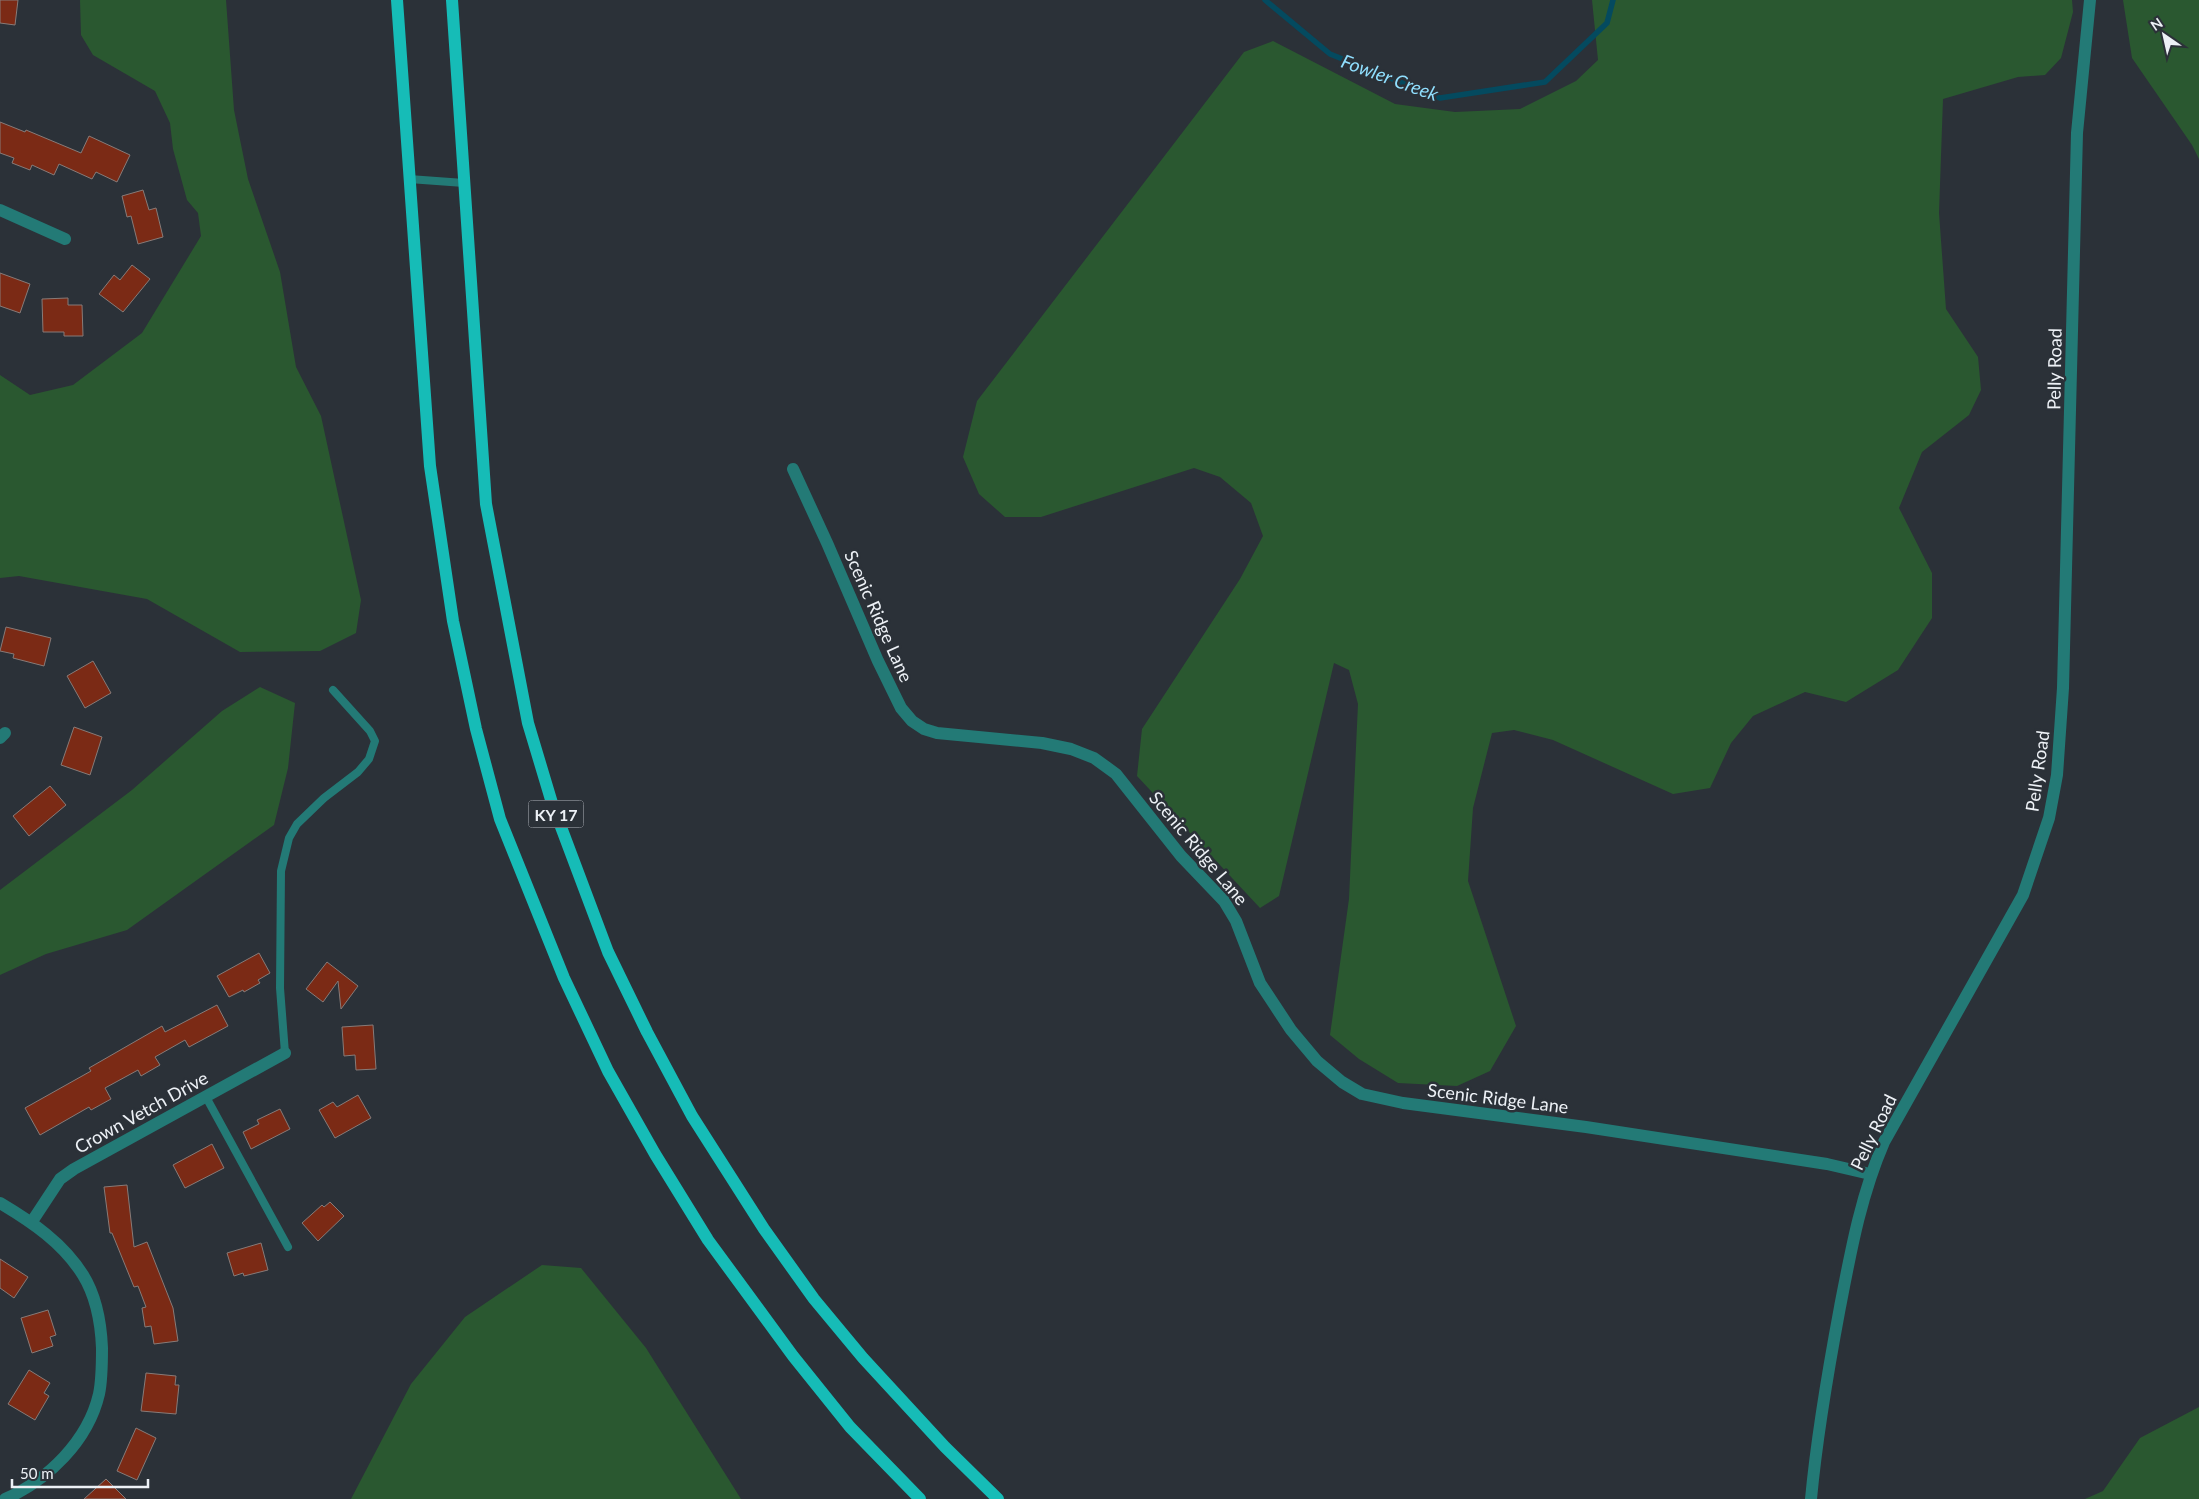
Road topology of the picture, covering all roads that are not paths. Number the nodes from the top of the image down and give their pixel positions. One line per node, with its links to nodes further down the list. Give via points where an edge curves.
1 (397, 0): 4 (main road, KY 17)
2 (452, 0): 5 (main road, KY 17)
3 (2090, 0): 12 (street, Pelly Road, via 2077,133 2058,775 2049,818 2023,895 1884,1142)
4 (409, 179): 5 (lane); 17 (main road, KY 17, via 430,466 453,621 476,729 500,819 531,900 608,1071 708,1240 850,1427)
5 (464, 183): 18 (main road, KY 17, via 486,504 515,661 528,723 552,803 608,952 646,1032 692,1116 764,1229 814,1299 863,1358 945,1448)
6 (0, 210): 7 (street)
7 (66, 239)
8 (793, 469): 12 (street, Scenic Ridge Lane, via 878,662 901,708 912,721 937,733 1072,748 1094,758 1116,774 1224,902 1236,921 1266,995 1318,1062 1342,1082 1362,1094 1392,1102 1596,1128 1827,1164)
9 (333, 690): 10 (lane, via 375,741 364,766 324,798 297,824 289,838 281,871 280,988)
10 (285, 1053): 11 (street, Crown Vetch Drive)
11 (206, 1097): 14 (street, Crown Vetch Drive, via 60,1179); 15 (lane)
12 (1870, 1174): 19 (street, Pelly Road, via 1826,1379)
13 (0, 1203): 14 (street)
14 (31, 1223): 16 (street, via 68,1255 83,1276 94,1302 101,1332 102,1364 99,1394 76,1442 54,1468)
15 (288, 1247)
16 (5, 1499)
17 (920, 1499)
18 (998, 1499)
19 (1811, 1499)

